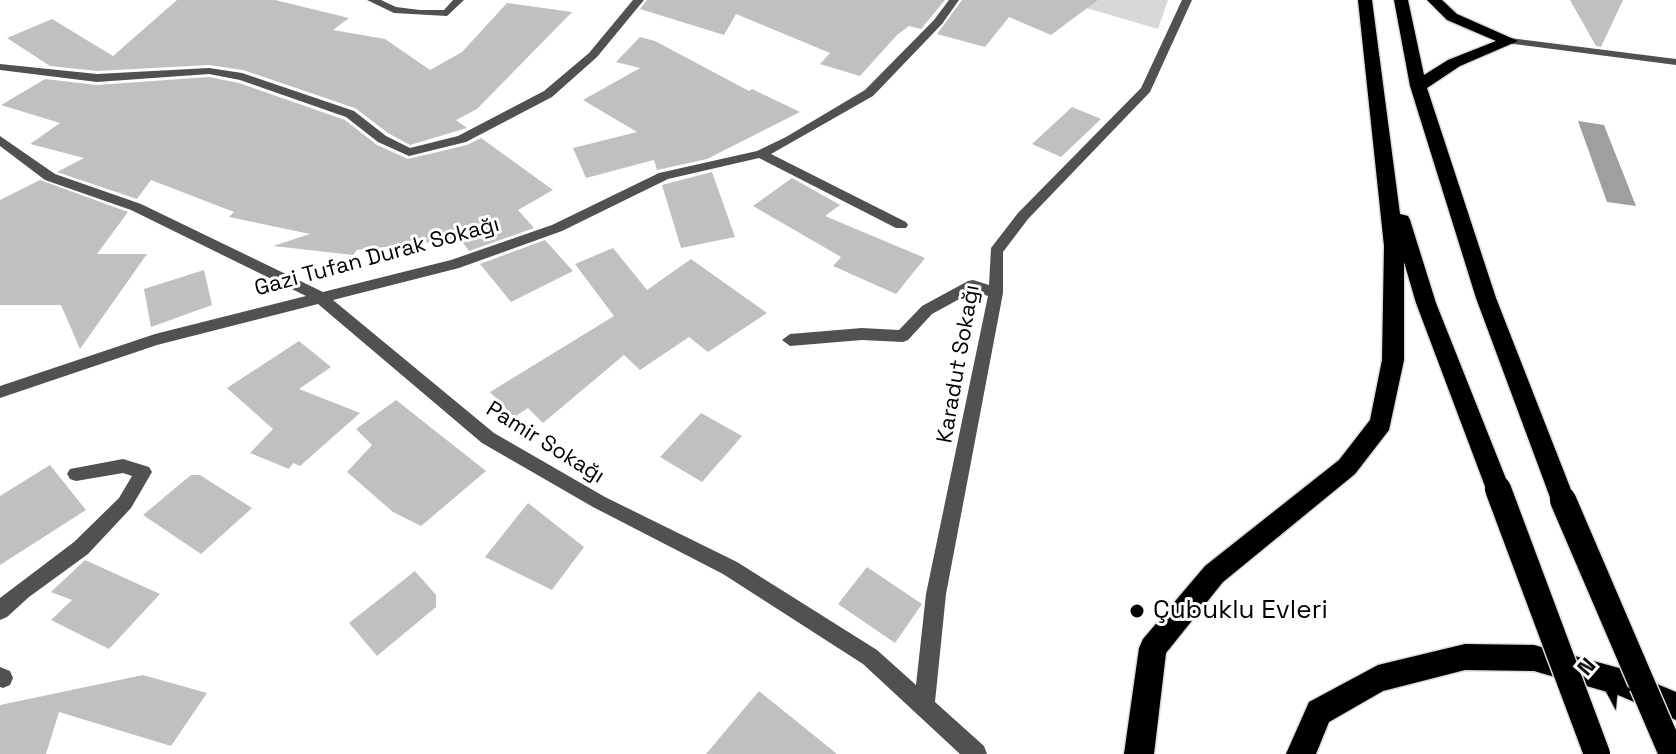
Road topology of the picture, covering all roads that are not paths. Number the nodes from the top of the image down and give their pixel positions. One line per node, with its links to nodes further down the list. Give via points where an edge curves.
1 (372, 0): 2 (street, via 420,13 447,13)
2 (459, 0)
3 (639, 0): 11 (street, via 593,55 548,94 462,139 409,152 350,114 242,77 209,71 97,78)
4 (954, 0): 14 (street, Gazi Tufan Durak Sokağı, via 869,93)
5 (1187, 0): 17 (street, Karadut Sokağı, via 1146,89 996,251)
6 (1365, 0): 15 (highway)
7 (1401, 0): 12 (highway)
8 (1434, 0): 9 (highway, via 1452,17)
9 (1510, 41): 10 (street); 12 (highway, via 1454,63)
10 (1676, 62)
11 (0, 67)
12 (1418, 86): 29 (highway, bridge, via 1486,298 1563,500)
13 (0, 140): 18 (street, Pamir Sokağı, via 50,177 136,207)
14 (761, 154): 16 (street); 18 (street, Gazi Tufan Durak Sokağı, via 664,176 557,228 454,264)
15 (1385, 169): 26 (highway, via 1394,246 1393,360 1381,423 1347,467 1214,574 1153,648); 28 (highway, bridge, via 1426,303)
16 (901, 225)
17 (996, 293): 19 (street, via 973,285 927,310 903,336); 23 (street, Karadut Sokağı, via 936,594)
18 (318, 296): 20 (street, Gazi Tufan Durak Sokağı, via 155,340); 23 (street, Pamir Sokağı, via 488,438 730,568 870,657)
19 (790, 340)
20 (0, 392)
21 (76, 474): 22 (street, via 123,466 143,472 125,503 81,548)
22 (0, 611)
23 (924, 704): 25 (street, Pamir Sokağı)
24 (1676, 706): 27 (highway, via 1619,682 1534,658 1465,657 1378,679 1319,712)
25 (976, 754)
26 (1139, 754)
27 (1301, 754)
28 (1597, 754)
29 (1672, 754)

